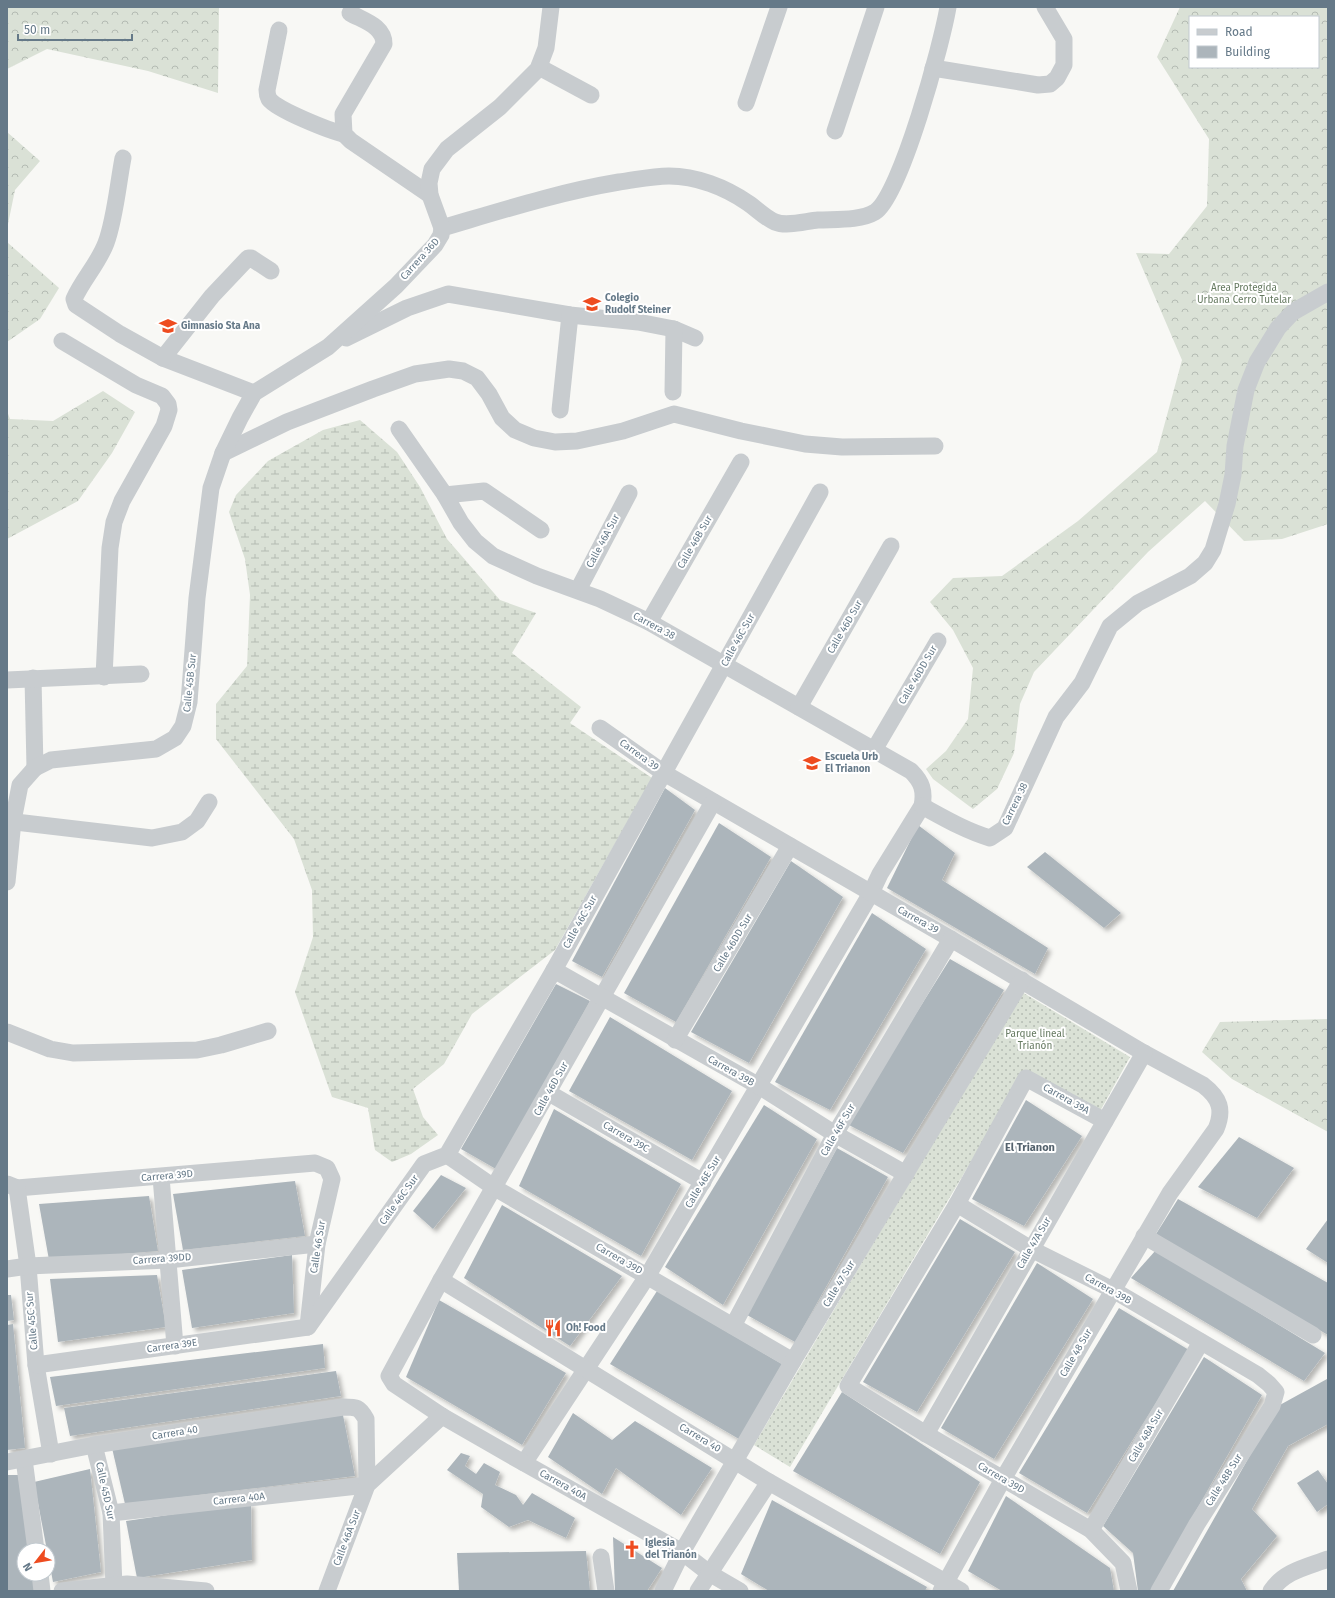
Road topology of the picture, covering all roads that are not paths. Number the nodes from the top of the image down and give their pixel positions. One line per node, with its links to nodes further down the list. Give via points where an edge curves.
1 (551, 7): 8 (street, Carrera 36D, via 546,48)
2 (779, 7): 11 (street)
3 (876, 7): 12 (street)
4 (948, 7): 9 (street)
5 (1045, 7): 9 (street, via 1064,39 1064,65 1057,78 1050,84 1038,85)
6 (350, 13): 13 (street, via 378,28 384,37 384,44 343,114)
7 (279, 30): 13 (street, via 267,90 269,99 309,122)
8 (539, 67): 10 (street); 15 (street, Carrera 36D, via 500,107 447,149 432,168 428,183)
9 (933, 68): 16 (street, via 904,161 891,192 874,212 851,218 782,224 770,220 726,190 696,180 668,176 589,187)
10 (591, 95)
11 (746, 103)
12 (835, 131)
13 (344, 134): 15 (street)
14 (123, 158): 24 (street, via 106,242 74,299 76,305)
15 (430, 195): 16 (street, Carrera 36D)
16 (442, 228): 23 (street, Carrera 36D, via 435,246)
17 (271, 271): 24 (street, via 248,258 212,296)
18 (1328, 292): 52 (street, Carrera 38, via 1293,312 1278,328 1257,362 1246,390 1235,446 1233,475 1213,550 1205,563 1190,576 1138,603 1110,626 1082,683 1056,717 1009,822 990,838 959,826)
19 (570, 315): 20 (street, via 638,322); 23 (street, via 448,294 407,308); 27 (street)
20 (674, 329): 21 (street); 25 (street)
21 (695, 338)
22 (62, 341): 42 (street, via 136,385 162,396 169,410 164,426 122,501 114,522 110,548)
23 (328, 347): 26 (street, Carrera 36D)
24 (163, 358): 26 (street)
25 (673, 392)
26 (254, 393): 30 (street, Calle 45B Sur)
27 (560, 410)
28 (399, 429): 34 (street, Carrera 38)
29 (935, 446): 30 (street, via 842,447 805,444 674,414 585,440 554,442 534,438 516,430 502,418 477,378 463,371 449,369 415,374 373,389 287,422)
30 (223, 452): 48 (street, Calle 45B Sur, via 211,488 197,598 189,702 183,726 175,738 156,749 51,760)
31 (741, 462): 38 (street, Calle 46B Sur)
32 (820, 492): 40 (street, Calle 46C Sur)
33 (629, 493): 37 (street, Calle 46A Sur)
34 (445, 495): 35 (street, via 484,491); 37 (street, Carrera 38, via 475,541 493,556 537,576)
35 (541, 530)
36 (891, 546): 45 (street, Calle 46D Sur)
37 (578, 590): 38 (street, Carrera 38)
38 (650, 622): 40 (street, Carrera 38)
39 (938, 641): 47 (street, Calle 46DD Sur)
40 (724, 664): 45 (street, Carrera 38); 49 (street, Calle 46C Sur)
41 (141, 674): 42 (street)
42 (104, 677): 43 (street)
43 (33, 678): 44 (street); 48 (street)
44 (7, 680)
45 (799, 707): 47 (street, Carrera 38)
46 (600, 728): 49 (street, Carrera 39)
47 (874, 750): 52 (street, Carrera 38, via 911,771 922,786)
48 (35, 768): 53 (street, Calle 45B Sur, via 20,786)
49 (664, 773): 51 (street, Carrera 39); 58 (street, Calle 46C Sur)
50 (209, 802): 53 (street, via 197,821 182,832 152,838)
51 (713, 802): 54 (street, Carrera 39); 60 (street, Calle 46D Sur)
52 (922, 806): 56 (street)
53 (10, 821): 55 (street, Calle 45B Sur)
54 (790, 846): 56 (street, Carrera 39); 63 (street, Calle 46DD Sur)
55 (7, 882)
56 (871, 893): 57 (street, Carrera 39); 65 (street, Calle 46E Sur)
57 (951, 939): 59 (street, Carrera 39); 69 (street, Calle 46F Sur)
58 (554, 970): 60 (street, Carrera 39B); 70 (street, Calle 46C Sur)
59 (1022, 980): 64 (street, Carrera 39); 72 (street, Calle 47 Sur)
60 (602, 998): 63 (street, Carrera 39B); 66 (street, Calle 46D Sur)
61 (268, 1031): 62 (street, via 197,1050 73,1053 50,1050)
62 (7, 1032)
63 (675, 1040): 65 (street, Carrera 39B)
64 (1144, 1053): 67 (street, Carrera 39, via 1212,1092 1219,1103); 68 (street, Calle 47A Sur)
65 (759, 1086): 69 (street, Carrera 39B); 74 (street, Calle 46E Sur)
66 (549, 1093): 74 (street, Carrera 39C); 76 (street, Calle 46D Sur)
67 (1220, 1120): 78 (street, Calle 48 Sur, via 1206,1145 1170,1192)
68 (1105, 1121): 77 (street, Carrera 39A, via 1026,1078); 80 (street, Calle 47A Sur)
69 (835, 1134): 72 (street, Carrera 39B); 87 (street, Calle 46F Sur)
70 (447, 1155): 76 (street, Carrera 39D); 88 (street, Calle 46C Sur, via 424,1164)
71 (327, 1168): 73 (street, Carrera 39D, via 315,1163); 79 (street, Calle 46 Sur, via 332,1179)
72 (906, 1174): 92 (street, Calle 47 Sur)
73 (161, 1177): 75 (street, Carrera 39D); 81 (street)
74 (703, 1182): 84 (street, Calle 46E Sur)
75 (12, 1186): 82 (street, Calle 45C Sur)
76 (495, 1188): 84 (street, Carrera 39D); 85 (street, Calle 46D Sur)
77 (957, 1204): 80 (street, Carrera 39B); 99 (street, Carrera 39D, via 848,1386)
78 (1144, 1236): 86 (street, Calle 48 Sur); 89 (street)
79 (317, 1244): 81 (street, Carrera 39DD); 88 (street, Calle 46 Sur)
80 (1031, 1249): 86 (street, Carrera 39B); 99 (street, Calle 47A Sur)
81 (168, 1260): 82 (street, Carrera 39DD); 91 (street)
82 (28, 1266): 83 (street, Carrera 39DD); 93 (street, Calle 45C Sur)
83 (7, 1269)
84 (648, 1275): 87 (street, Carrera 39D); 94 (street, Calle 46E Sur)
85 (441, 1280): 94 (street, Carrera 40); 96 (street, Calle 46D Sur)
86 (1112, 1290): 90 (street, Carrera 39B); 106 (street, Calle 48 Sur)
87 (733, 1326): 92 (street, Carrera 39D)
88 (308, 1327): 91 (street, Carrera 39E)
89 (1313, 1335)
90 (1201, 1342): 95 (street, Carrera 39B); 110 (street, Calle 48A Sur)
91 (175, 1346): 93 (street, Carrera 39E)
92 (793, 1361): 103 (street, Calle 47 Sur)
93 (36, 1366): 101 (street, Calle 45C Sur)
94 (586, 1370): 103 (street, Carrera 40); 105 (street, Calle 46E Sur)
95 (1258, 1375): 128 (street, Calle 48B Sur, via 1276,1392 1275,1399 1197,1524)
96 (390, 1376): 98 (street, Carrera 40A, via 394,1384)
97 (343, 1407): 100 (street, Carrera 40); 108 (street, Calle 46A Sur, via 360,1409 366,1419)
98 (442, 1416): 105 (street, Carrera 40A); 108 (street, Calle 46A Sur)
99 (926, 1434): 106 (street, Carrera 39D)
100 (94, 1445): 101 (street, Carrera 40); 109 (street, Calle 45D Sur)
101 (50, 1454): 102 (street, Carrera 40)
102 (24, 1459): 104 (street, Carrera 40); 111 (street)
103 (736, 1460): 107 (street, Carrera 40); 112 (street, Calle 47 Sur)
104 (7, 1462)
105 (524, 1463): 112 (street, Carrera 40A)
106 (1003, 1479): 110 (street, Carrera 39D); 117 (street, Calle 48 Sur)
107 (769, 1482): 115 (street); 117 (street, Carrera 40)
108 (367, 1485): 109 (street, Carrera 40A); 120 (street, Calle 46A Sur)
109 (111, 1513): 116 (street, Calle 45D Sur)
110 (1091, 1530): 127 (street, Carrera 39D, via 1123,1564)
111 (35, 1542)
112 (682, 1552): 115 (street, Carrera 40A); 122 (street, Calle 47 Sur)
113 (602, 1557): 121 (street)
114 (1328, 1559): 129 (street, via 1286,1575)
115 (709, 1573): 123 (street); 124 (street); 125 (street, Carrera 40A)
116 (114, 1586): 118 (street); 119 (street, via 127,1584)
117 (944, 1587): 126 (street, Carrera 40)
118 (62, 1591)
119 (206, 1591)
120 (327, 1591)
121 (606, 1591)
122 (663, 1591)
123 (698, 1591)
124 (712, 1591)
125 (740, 1591)
126 (961, 1591)
127 (1129, 1591)
128 (1159, 1591)
129 (1271, 1591)

